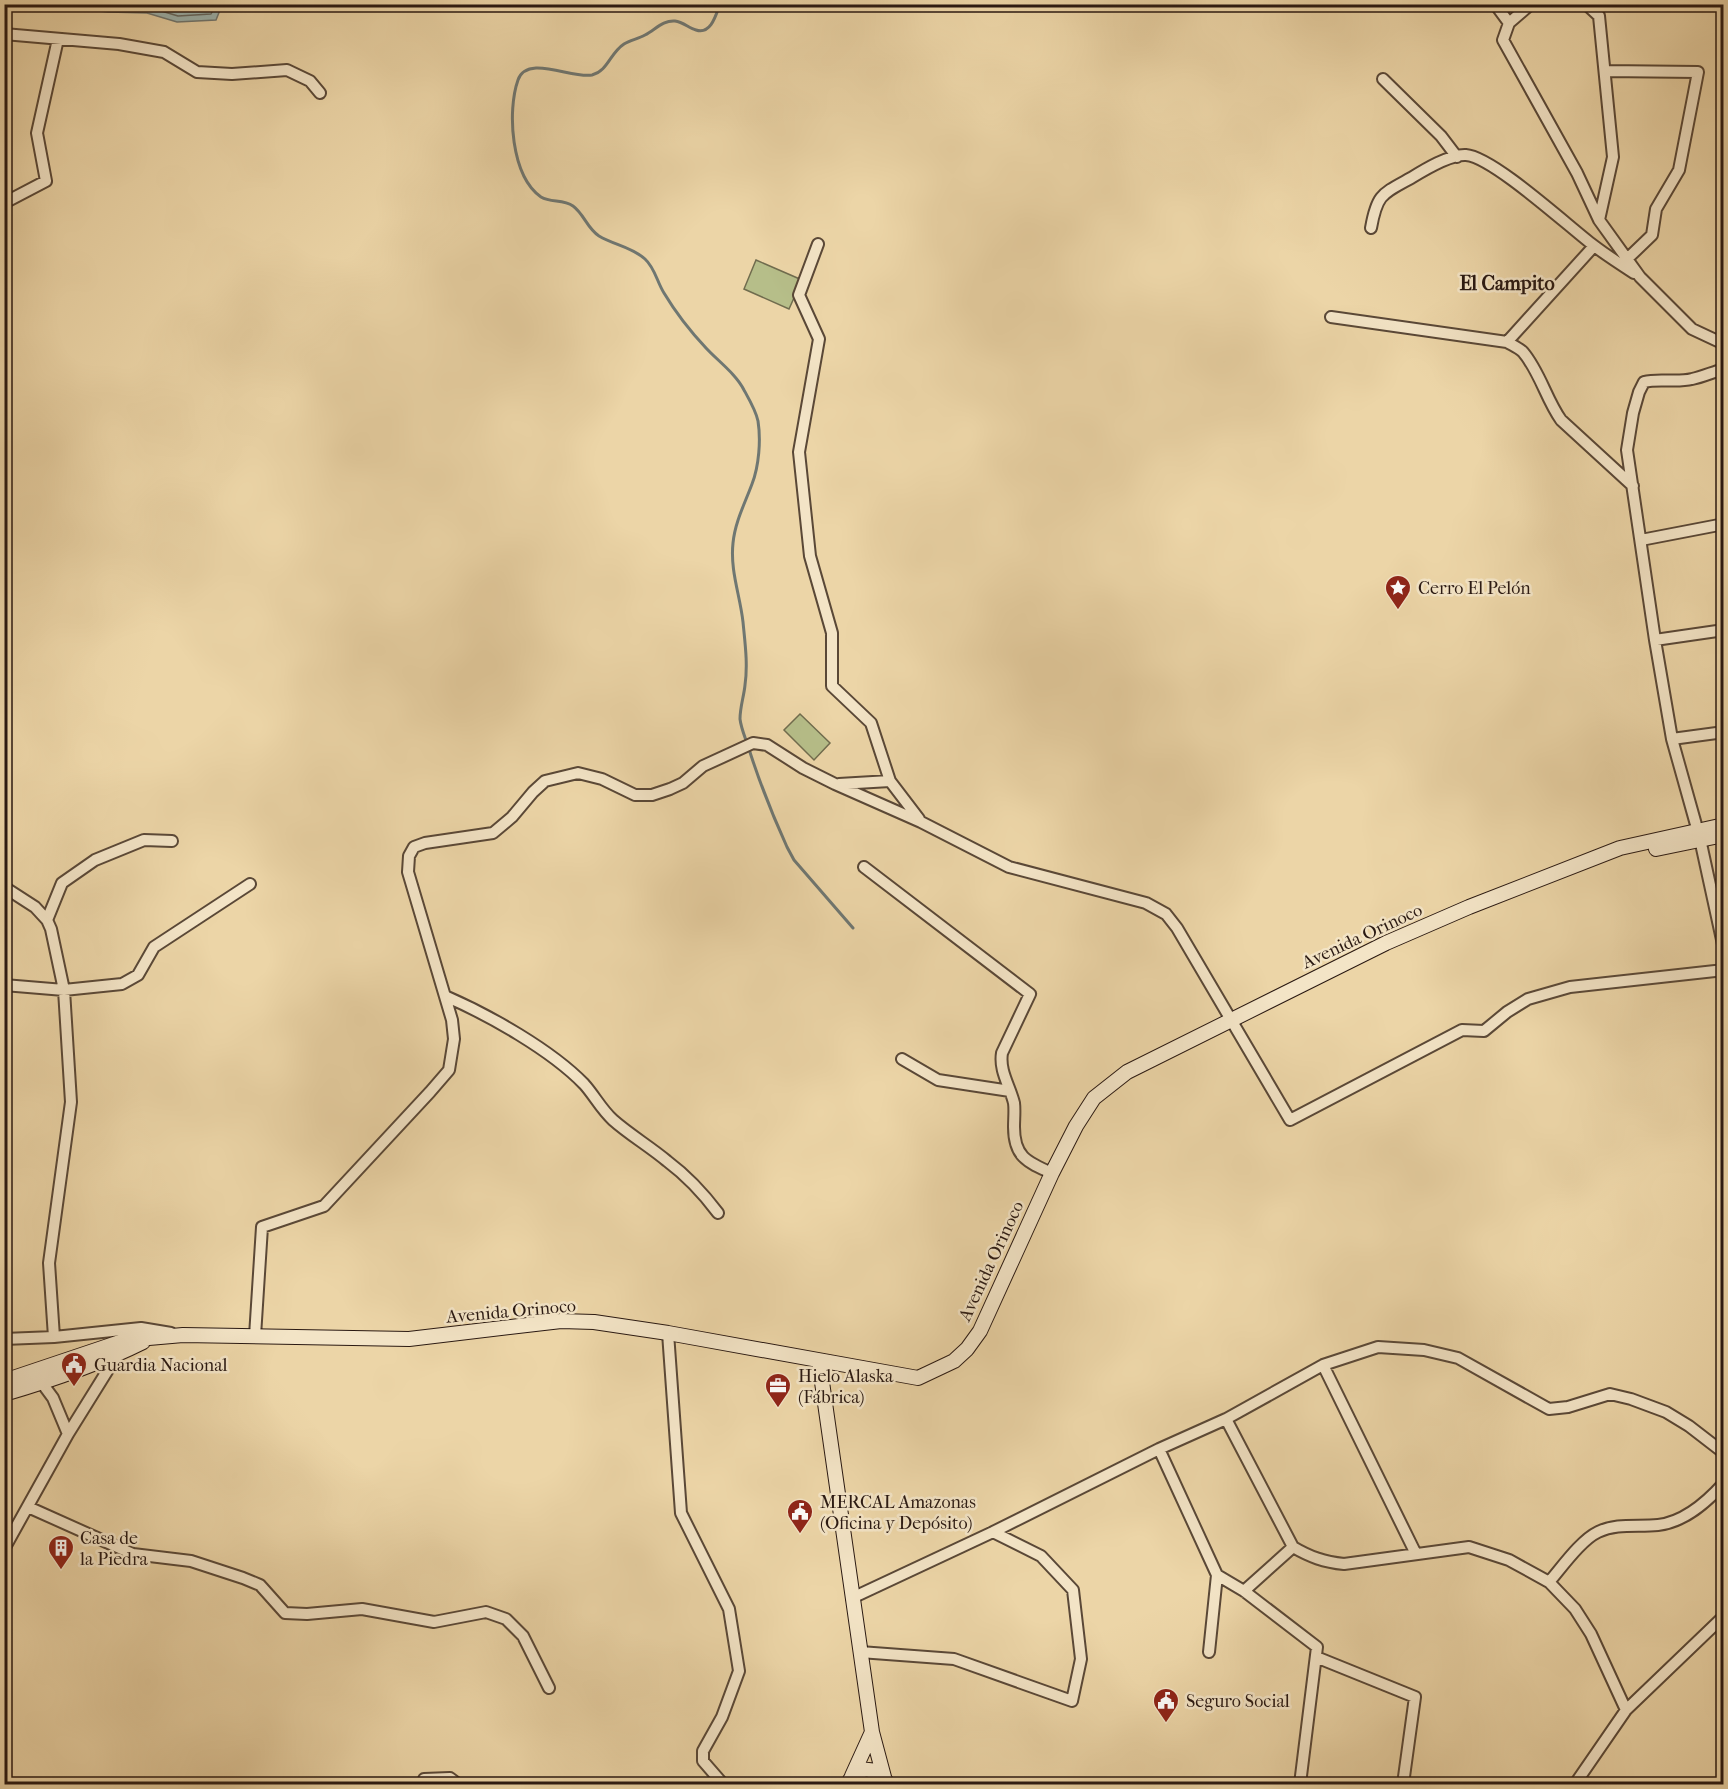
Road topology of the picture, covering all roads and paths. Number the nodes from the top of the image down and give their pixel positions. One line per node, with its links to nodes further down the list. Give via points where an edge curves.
1 (1496, 4): 4 (street)
2 (1531, 4): 4 (street)
3 (1586, 4): 7 (street, via 1599,16)
4 (1509, 23): 12 (street, via 1503,40)
5 (4, 34): 6 (street)
6 (58, 39): 9 (street, via 164,52 197,72 287,70 310,81); 11 (street, via 37,133 46,181)
7 (1605, 71): 12 (street, via 1613,157); 16 (street, via 1698,72 1678,170 1656,209 1652,235)
8 (1383, 79): 10 (street)
9 (320, 93)
10 (1457, 156): 13 (street, via 1382,195 1374,208); 15 (street, via 1482,160)
11 (4, 203)
12 (1599, 219): 16 (street)
13 (1371, 228)
14 (818, 244): 29 (street, via 799,296 819,339 800,452 810,556 832,633 832,686 871,723)
15 (1594, 246): 17 (street); 19 (street)
16 (1627, 259): 17 (street)
17 (1640, 277): 20 (street, via 1692,329)
18 (1331, 318): 19 (street)
19 (1507, 342): 22 (street, via 1522,350 1561,420)
20 (1724, 344)
21 (1724, 369): 22 (street, via 1692,379 1644,382 1633,413 1628,450)
22 (1633, 486): 24 (street)
23 (1724, 524): 24 (street)
24 (1641, 540): 26 (street)
25 (1724, 630): 26 (street)
26 (1655, 640): 28 (street)
27 (1724, 732): 28 (street)
28 (1672, 739): 33 (street)
29 (890, 781): 30 (street); 31 (street)
30 (835, 784): 31 (street); 44 (street, via 767,745 753,744 703,766 683,783 652,795 635,795 602,779 578,773 561,776 545,781 493,833 414,847 408,872)
31 (921, 822): 45 (street, via 1009,867 1146,903 1166,914)
32 (1724, 825): 33 (main road, Avenida Orinoco)
33 (1698, 835): 34 (main road, Avenida Orinoco); 40 (street); 45 (main road, Avenida Orinoco, via 1620,848 1469,906)
34 (1724, 835)
35 (172, 841): 39 (street, via 144,840 95,860 62,883)
36 (864, 867): 47 (street, via 1030,994 1000,1062)
37 (250, 884): 43 (street, via 154,947 138,975 122,984)
38 (4, 887): 39 (street, via 35,907)
39 (47, 920): 43 (street)
40 (1724, 949)
41 (1724, 970): 45 (street, via 1570,987 1528,999 1484,1031 1462,1030 1290,1120)
42 (4, 985): 43 (street)
43 (64, 990): 53 (street, via 71,1102 49,1263)
44 (445, 996): 49 (street, via 475,1009 553,1058 584,1084 611,1118 701,1191); 52 (street, via 454,1039 449,1070 324,1206 262,1227)
45 (1232, 1019): 48 (main road, Avenida Orinoco, via 1108,1085 1094,1098)
46 (902, 1059): 47 (street, via 938,1080)
47 (1010, 1091): 48 (street, via 1014,1143 1032,1164)
48 (1052, 1173): 58 (main road, Avenida Orinoco, via 980,1331 954,1361 918,1378)
49 (718, 1213)
50 (668, 1333): 52 (main road, Avenida Orinoco, via 561,1321 409,1339); 58 (main road, Avenida Orinoco); 88 (street, via 681,1513 729,1609 739,1671 722,1717 703,1751 703,1761)
51 (183, 1335): 52 (main road, Avenida Orinoco); 53 (street, via 141,1328); 54 (main road, Avenida Orinoco)
52 (255, 1336)
53 (54, 1337): 55 (street)
54 (150, 1338): 56 (main road, Avenida Orinoco); 57 (main road, Avenida Orinoco)
55 (4, 1340)
56 (126, 1340): 57 (street); 60 (main road, Avenida Orinoco)
57 (117, 1355): 60 (main road, Avenida Orinoco); 64 (street)
58 (819, 1361): 76 (main road)
59 (1323, 1365): 63 (street); 66 (street, via 1378,1347 1447,1355 1549,1410 1610,1394 1631,1399 1665,1412); 72 (street)
60 (38, 1378): 61 (main road, Avenida Orinoco); 62 (main road, Avenida Orinoco); 64 (street, via 53,1398)
61 (4, 1381)
62 (4, 1394)
63 (1226, 1419): 65 (street); 70 (street)
64 (68, 1434): 68 (street)
65 (1159, 1449): 69 (street); 73 (street)
66 (1724, 1453)
67 (1724, 1483): 74 (street, via 1695,1510 1675,1521 1613,1526 1595,1533)
68 (28, 1507): 71 (street); 81 (street, via 133,1554 191,1561 260,1585 285,1613 362,1609 434,1622 486,1612 506,1619 523,1636)
69 (993, 1532): 76 (street); 78 (street, via 1041,1556 1073,1590 1081,1659 1072,1701 954,1659)
70 (1293, 1547): 72 (street, via 1310,1557 1344,1564); 75 (street)
71 (4, 1549)
72 (1416, 1554): 74 (street, via 1469,1547 1509,1560)
73 (1217, 1575): 75 (street); 79 (street)
74 (1549, 1582): 82 (street, via 1575,1609 1591,1634)
75 (1244, 1591): 80 (street, via 1317,1647)
76 (852, 1598): 78 (main road)
77 (1721, 1622): 82 (street)
78 (860, 1652): 83 (main road)
79 (1209, 1652)
80 (1316, 1657): 89 (street); 90 (street, via 1415,1697)
81 (549, 1688)
82 (1626, 1710): 91 (street)
83 (872, 1732): 85 (main road); 86 (main road)
84 (424, 1779): 87 (street, via 450,1778)
85 (886, 1781): 86 (main road, via 879,1773 866,1769)
86 (849, 1782)
87 (458, 1785)
88 (723, 1785)
89 (1300, 1785)
90 (1403, 1785)
91 (1575, 1785)

